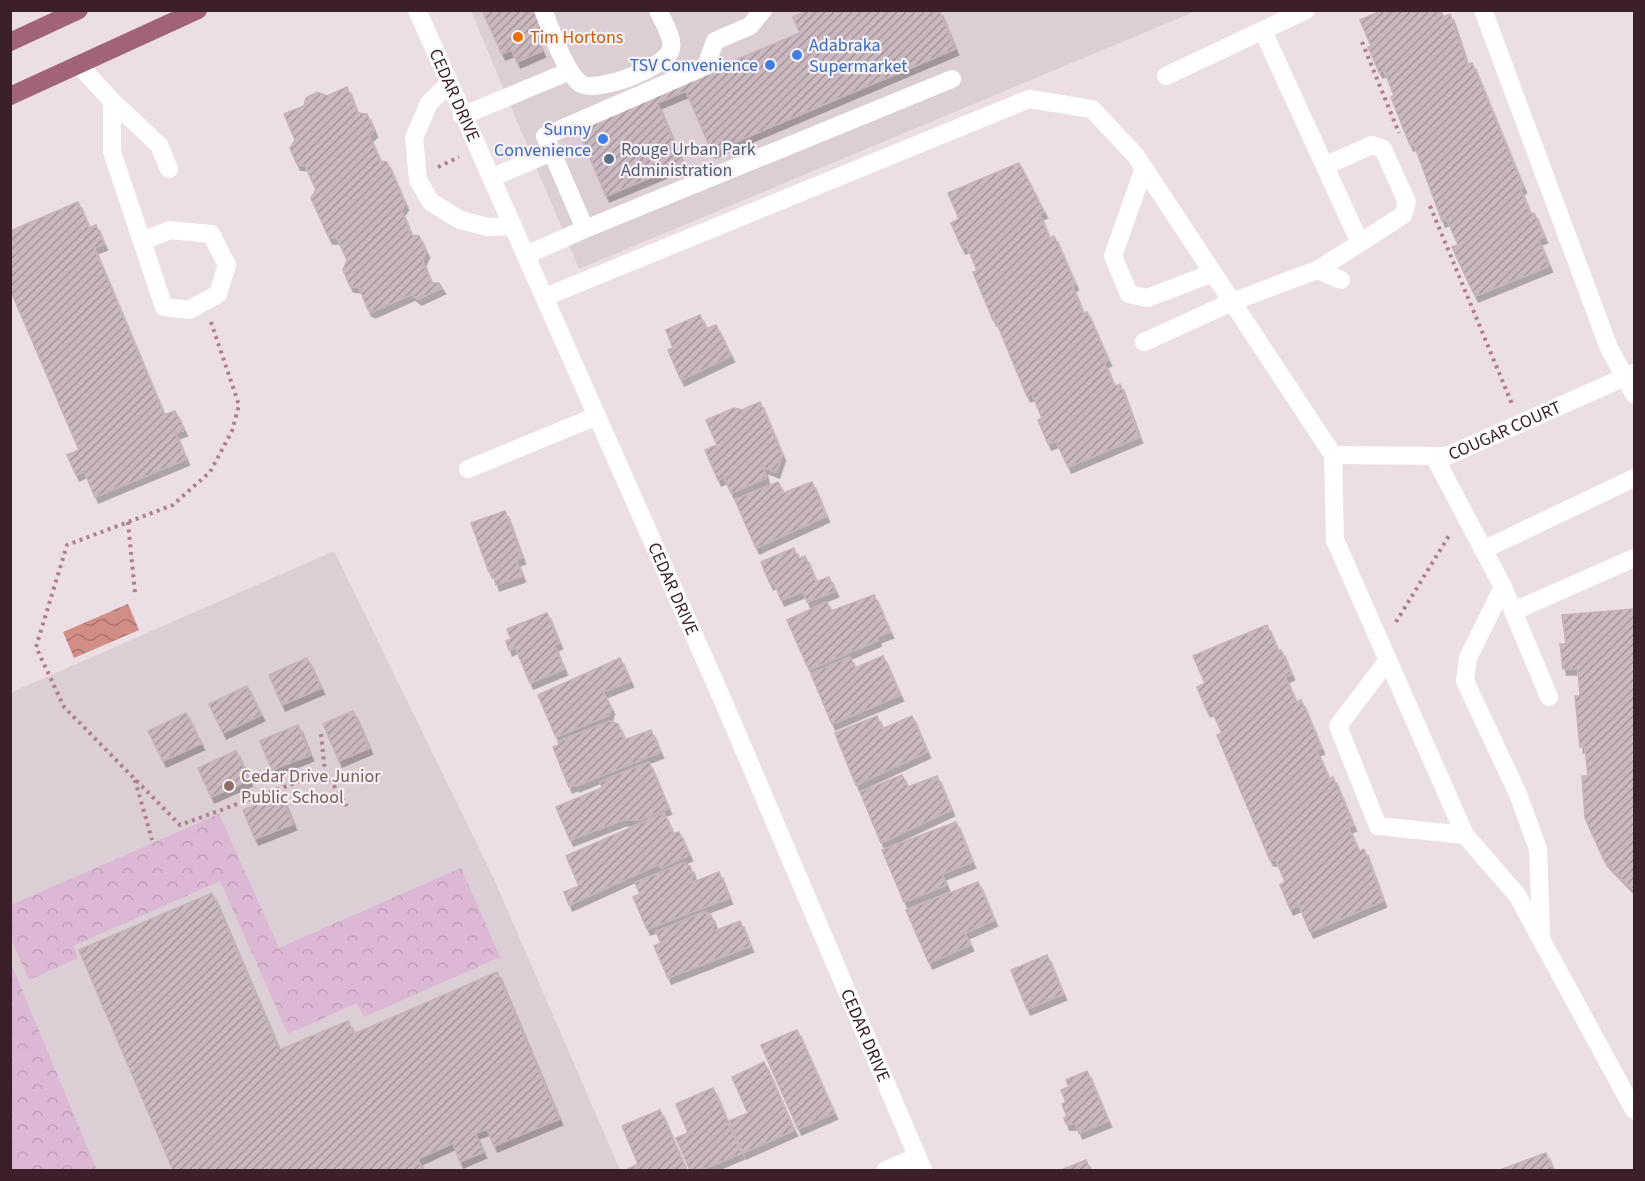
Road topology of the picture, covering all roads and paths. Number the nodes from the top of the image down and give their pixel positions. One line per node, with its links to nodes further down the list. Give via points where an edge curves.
1 (79, 10): 10 (main road)
2 (198, 10): 12 (main road)
3 (417, 10): 16 (street, CEDAR DRIVE)
4 (543, 10): 13 (street)
5 (658, 10): 13 (street, via 672,43 671,51 658,64 604,86 588,87)
6 (763, 10): 22 (street, via 750,26 715,41 706,66 545,136)
7 (1306, 10): 9 (street)
8 (1483, 10): 41 (street, via 1609,348)
9 (1263, 31): 14 (street); 23 (street)
10 (10, 42)
11 (1362, 42): 20 (path)
12 (79, 65): 17 (main road); 18 (street)
13 (570, 71): 19 (street)
14 (1166, 76)
15 (952, 79): 30 (street)
16 (449, 84): 19 (street, CEDAR DRIVE); 26 (street, via 429,103 414,138)
17 (10, 96)
18 (112, 101): 25 (street, via 159,145); 31 (street, via 112,152)
19 (462, 116): 21 (street, CEDAR DRIVE)
20 (1403, 140)
21 (478, 149): 26 (path); 27 (street, CEDAR DRIVE)
22 (552, 152): 27 (street); 30 (street)
23 (1324, 166): 32 (street); 32 (street, via 1372,145 1383,149 1407,202 1403,215)
24 (1144, 168): 35 (street); 35 (street, via 1113,255 1129,294 1147,298); 37 (street, via 1092,109 1029,99)
25 (170, 169)
26 (418, 176): 29 (street, via 431,202 460,220)
27 (493, 177): 29 (street, CEDAR DRIVE)
28 (1425, 195): 44 (path)
29 (513, 226): 33 (street, CEDAR DRIVE)
30 (585, 229): 33 (street)
31 (142, 241): 38 (street, via 164,307 189,310); 38 (street, via 170,230 211,234 227,265 218,294)
32 (1360, 243): 34 (street)
33 (526, 255): 37 (street, CEDAR DRIVE)
34 (1317, 270): 36 (street); 39 (street)
35 (1213, 273): 39 (street)
36 (1341, 280)
37 (544, 297): 43 (street, CEDAR DRIVE)
38 (203, 302): 50 (path, via 239,405 232,431 210,471 173,505)
39 (1232, 302): 40 (street); 45 (street)
40 (1144, 342)
41 (1630, 375): 42 (street); 44 (street, COUGAR COURT)
42 (1635, 394)
43 (597, 416): 47 (street); 66 (street, CEDAR DRIVE)
44 (1520, 425): 46 (street, COUGAR COURT)
45 (1333, 455): 46 (street, COUGAR COURT); 56 (street, via 1335,540)
46 (1435, 458): 49 (street)
47 (468, 469)
48 (1635, 478): 51 (street)
49 (1464, 513): 51 (street); 56 (path)
50 (128, 522): 54 (path); 60 (path, via 68,545 36,648 64,707)
51 (1483, 550): 53 (street)
52 (1635, 558): 55 (street)
53 (1503, 587): 55 (street); 64 (street, via 1468,658 1465,681 1518,794 1538,849)
54 (135, 592)
55 (1514, 611): 57 (street)
56 (1385, 653): 62 (street); 62 (street, via 1338,726 1378,826)
57 (1548, 697)
58 (321, 734): 59 (path)
59 (325, 772): 60 (path, via 180,825); 61 (path)
60 (134, 779): 63 (path)
61 (347, 806)
62 (1465, 835): 64 (street, via 1517,895)
63 (152, 840)
64 (1542, 938): 65 (street)
65 (1635, 1110)
66 (920, 1164): 67 (street)
67 (886, 1170)

